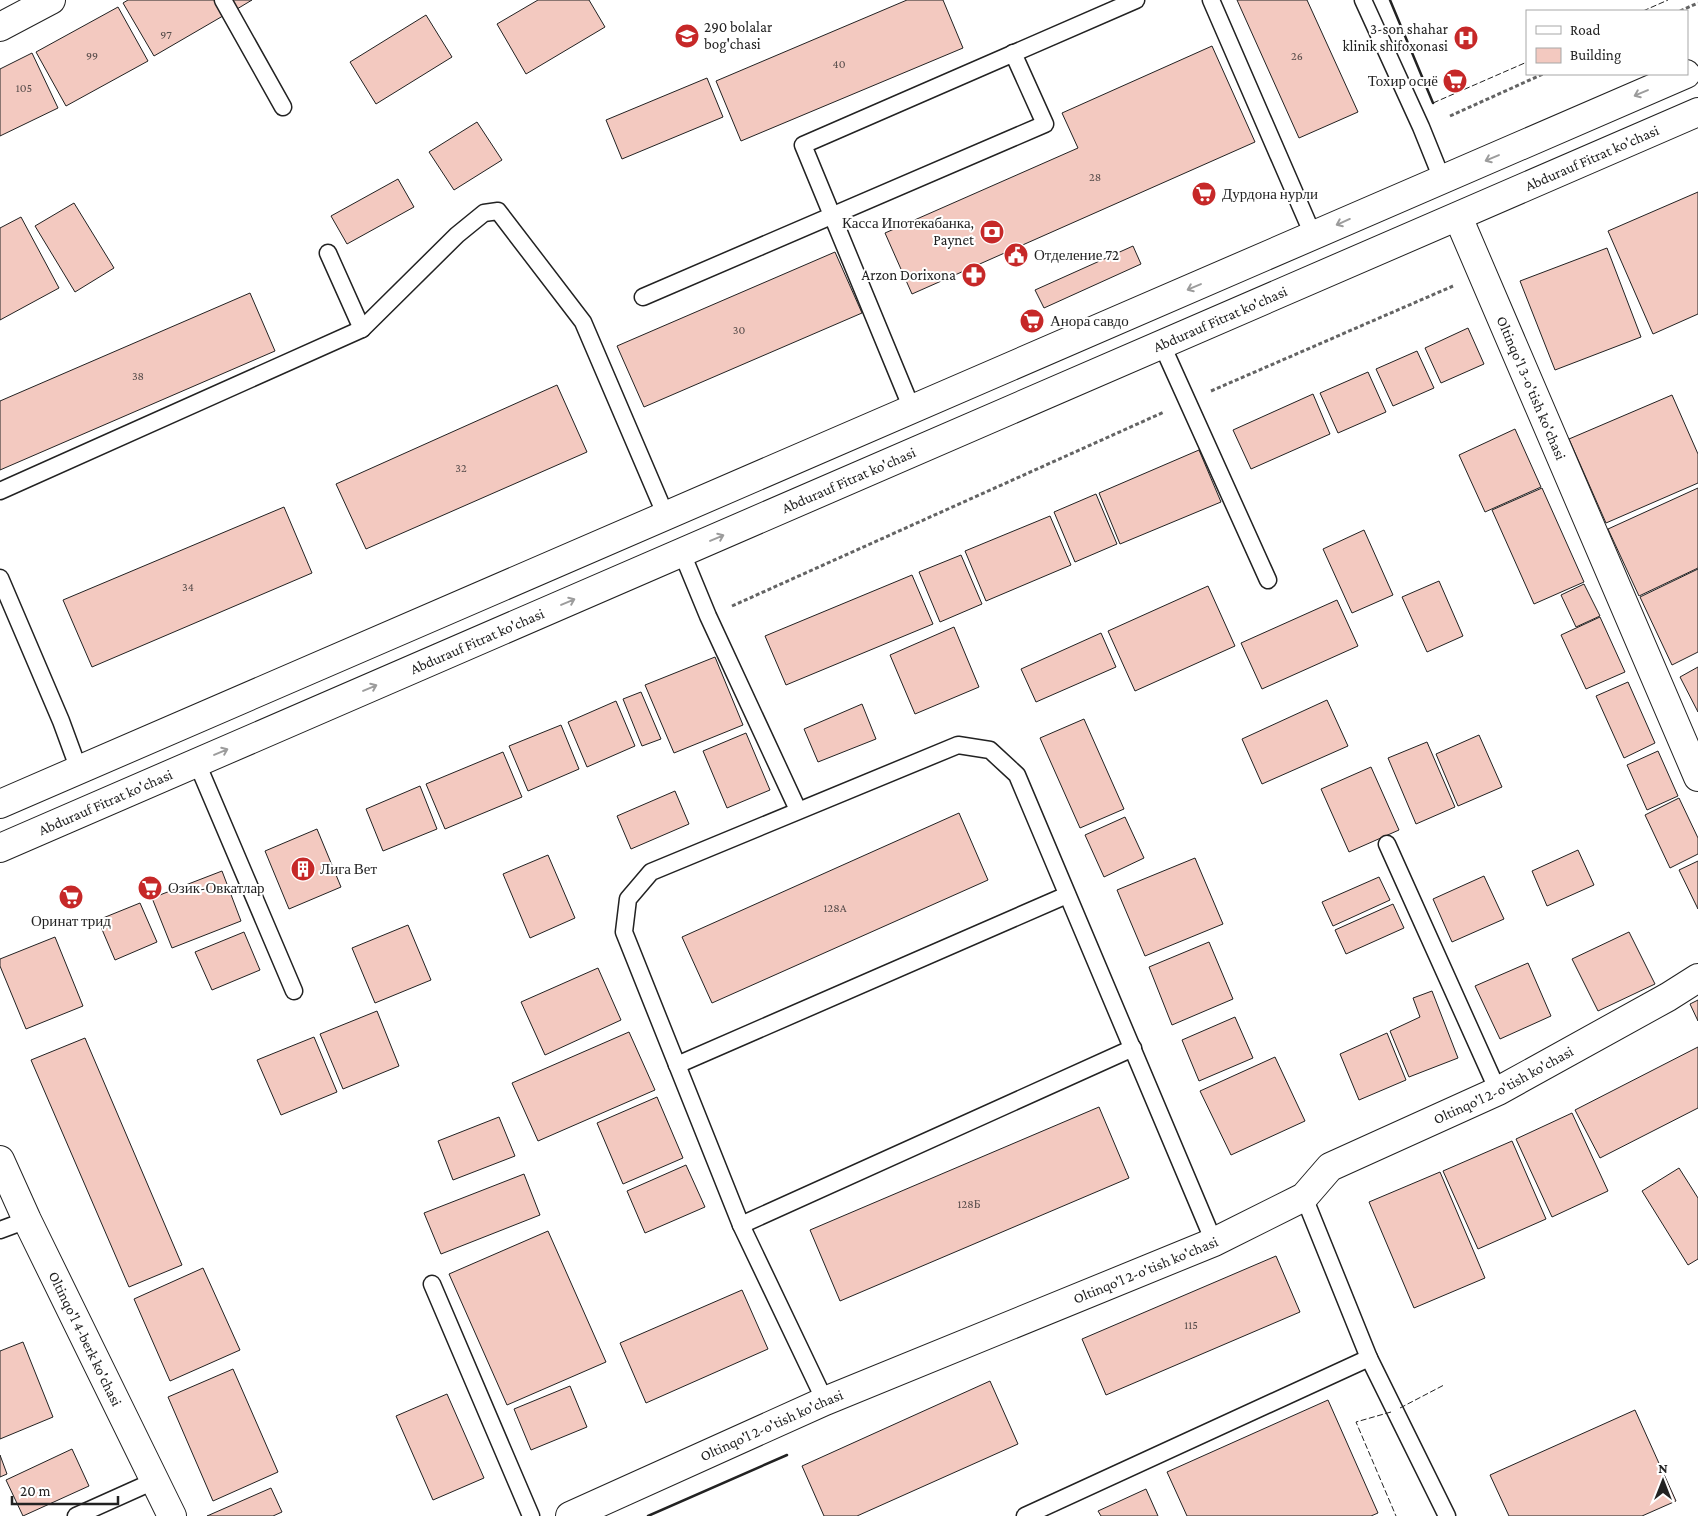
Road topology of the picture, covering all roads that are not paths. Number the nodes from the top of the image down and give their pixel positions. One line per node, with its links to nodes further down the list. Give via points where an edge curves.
1 (51, 0): 6 (main road)
2 (223, 0): 9 (lane)
3 (1136, 0): 7 (lane)
4 (1212, 0): 14 (lane)
5 (1363, 0): 11 (lane, Oltinqo'l 3-o'tish ko'chasi)
6 (0, 27)
7 (1013, 54): 12 (lane, via 803,145); 12 (lane, via 1045,124)
8 (1684, 75): 11 (main road, one-way to 11)
9 (283, 107)
10 (1698, 112): 13 (main road, Abdurauf Fitrat ko'chasi)
11 (1442, 179): 13 (main road, Oltinqo'l 3-o'tish ko'chasi); 14 (main road, one-way to 14)
12 (832, 217): 16 (lane); 19 (lane)
13 (1458, 217): 18 (main road, Abdurauf Fitrat ko'chasi); 27 (main road, Oltinqo'l 3-o'tish ko'chasi)
14 (1313, 235): 19 (main road, one-way to 19)
15 (328, 254): 17 (lane)
16 (643, 297)
17 (362, 329): 20 (lane); 21 (lane, via 457,235 484,213 498,212 583,322)
18 (1162, 345): 22 (main road, Abdurauf Fitrat ko'chasi, one-way to 18); 24 (lane)
19 (912, 408): 21 (main road)
20 (0, 491)
21 (666, 516): 22 (main road); 26 (main road)
22 (682, 553): 25 (main road, Abdurauf Fitrat ko'chasi, one-way to 22); 29 (lane)
23 (0, 578): 26 (lane)
24 (1268, 580)
25 (197, 763): 31 (main road, Abdurauf Fitrat ko'chasi); 34 (lane)
26 (79, 770): 28 (main road)
27 (1698, 777)
28 (0, 804)
29 (798, 810): 32 (lane, via 958,745 990,750 1017,775); 36 (lane, via 651,872 628,899 624,932)
30 (1387, 844): 37 (lane)
31 (0, 848)
32 (1067, 895): 35 (lane); 36 (lane)
33 (1698, 978): 37 (main road, Oltinqo'l 2-o'tish ko'chasi)
34 (294, 991)
35 (1132, 1048): 41 (lane); 43 (lane)
36 (677, 1065): 41 (lane)
37 (1498, 1091): 39 (main road, Oltinqo'l 2-o'tish ko'chasi, via 1330,1167)
38 (0, 1160): 40 (main road, Oltinqo'l 4-berk ko'chasi)
39 (1304, 1197): 43 (main road, Oltinqo'l 2-o'tish ko'chasi); 45 (lane)
40 (27, 1220): 42 (lane); 47 (main road, Oltinqo'l 4-berk ko'chasi)
41 (741, 1224): 46 (lane)
42 (0, 1230)
43 (1214, 1242): 46 (main road, Oltinqo'l 2-o'tish ko'chasi)
44 (432, 1284): 50 (lane)
45 (1369, 1358): 52 (lane); 53 (lane)
46 (825, 1402): 51 (main road, Oltinqo'l 2-o'tish ko'chasi)
47 (154, 1481): 48 (lane); 49 (main road, Oltinqo'l 4-berk ko'chasi)
48 (76, 1516)
49 (172, 1516)
50 (531, 1516)
51 (570, 1516)
52 (1025, 1516)
53 (1447, 1516)

